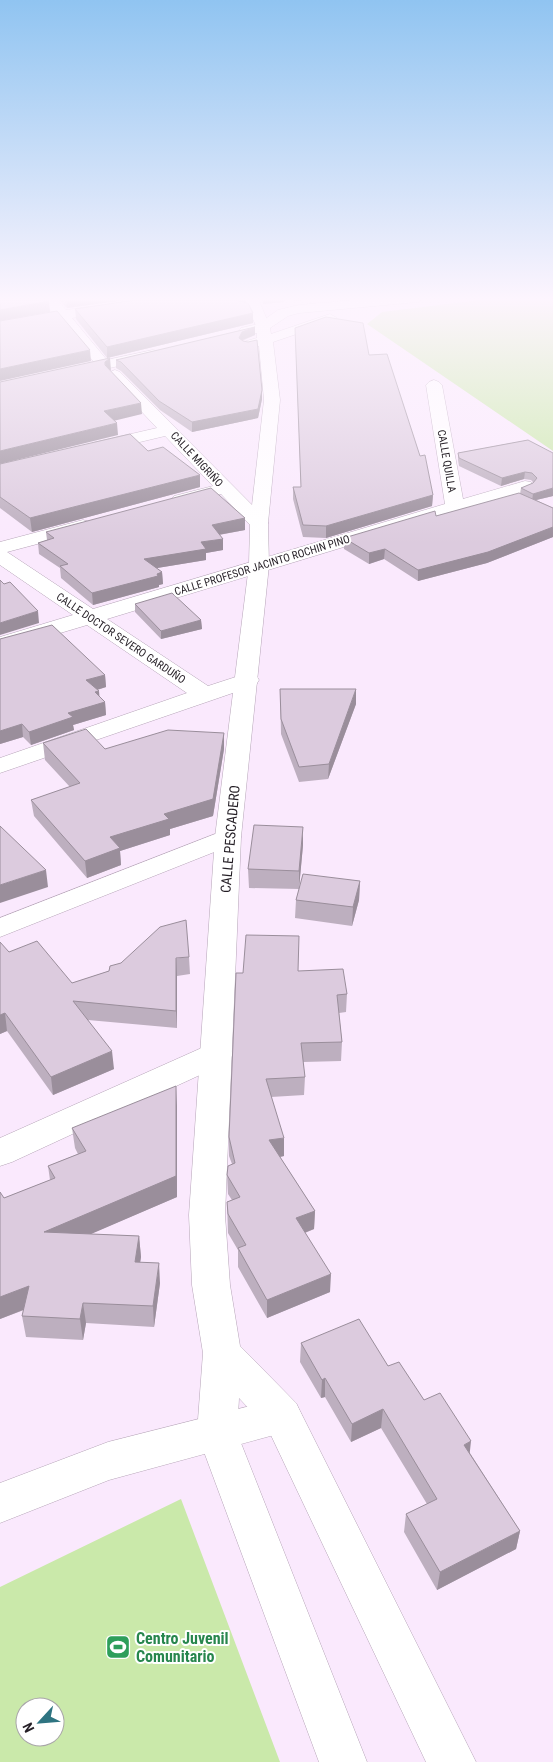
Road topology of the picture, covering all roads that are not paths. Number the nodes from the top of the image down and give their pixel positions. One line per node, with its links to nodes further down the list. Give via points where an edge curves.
1 (47, 380): 6 (street)
2 (73, 380): 7 (street)
3 (119, 380): 8 (street, CALLE MIGRIÑO)
4 (271, 380): 15 (street, CALLE PESCADERO, via 272,400)
5 (434, 385): 13 (street, CALLE QUILLA)
6 (0, 388)
7 (0, 401)
8 (170, 430): 9 (street); 11 (street, CALLE MIGRIÑO)
9 (85, 451)
10 (525, 486): 13 (street, CALLE PROFESOR JACINTO ROCHIN PINO)
11 (224, 488): 12 (street); 15 (street, CALLE MIGRIÑO)
12 (159, 506)
13 (455, 508): 18 (street, CALLE PROFESOR JACINTO ROCHIN PINO)
14 (103, 521): 16 (street)
15 (259, 523): 18 (street, CALLE PESCADERO)
16 (0, 548)
17 (0, 556): 19 (street, CALLE DOCTOR SEVERO GARDUÑO)
18 (260, 565): 19 (street, CALLE PROFESOR JACINTO ROCHIN PINO); 21 (street, CALLE PESCADERO)
19 (89, 617): 20 (street, CALLE PROFESOR JACINTO ROCHIN PINO); 22 (street, CALLE DOCTOR SEVERO GARDUÑO)
20 (0, 644)
21 (248, 680): 22 (street); 24 (street, CALLE PESCADERO)
22 (205, 695): 23 (street)
23 (0, 766)
24 (228, 837): 25 (street); 26 (street, CALLE PESCADERO)
25 (0, 928)
26 (217, 1054): 27 (street); 28 (street, CALLE PESCADERO, via 207,1215 211,1285)
27 (0, 1153)
28 (222, 1353): 29 (street); 30 (street, CALLE PESCADERO)
29 (282, 1416): 30 (street); 33 (street)
30 (217, 1433): 31 (street, via 108,1461); 32 (street)
31 (0, 1503)
32 (343, 1762)
33 (452, 1762)

